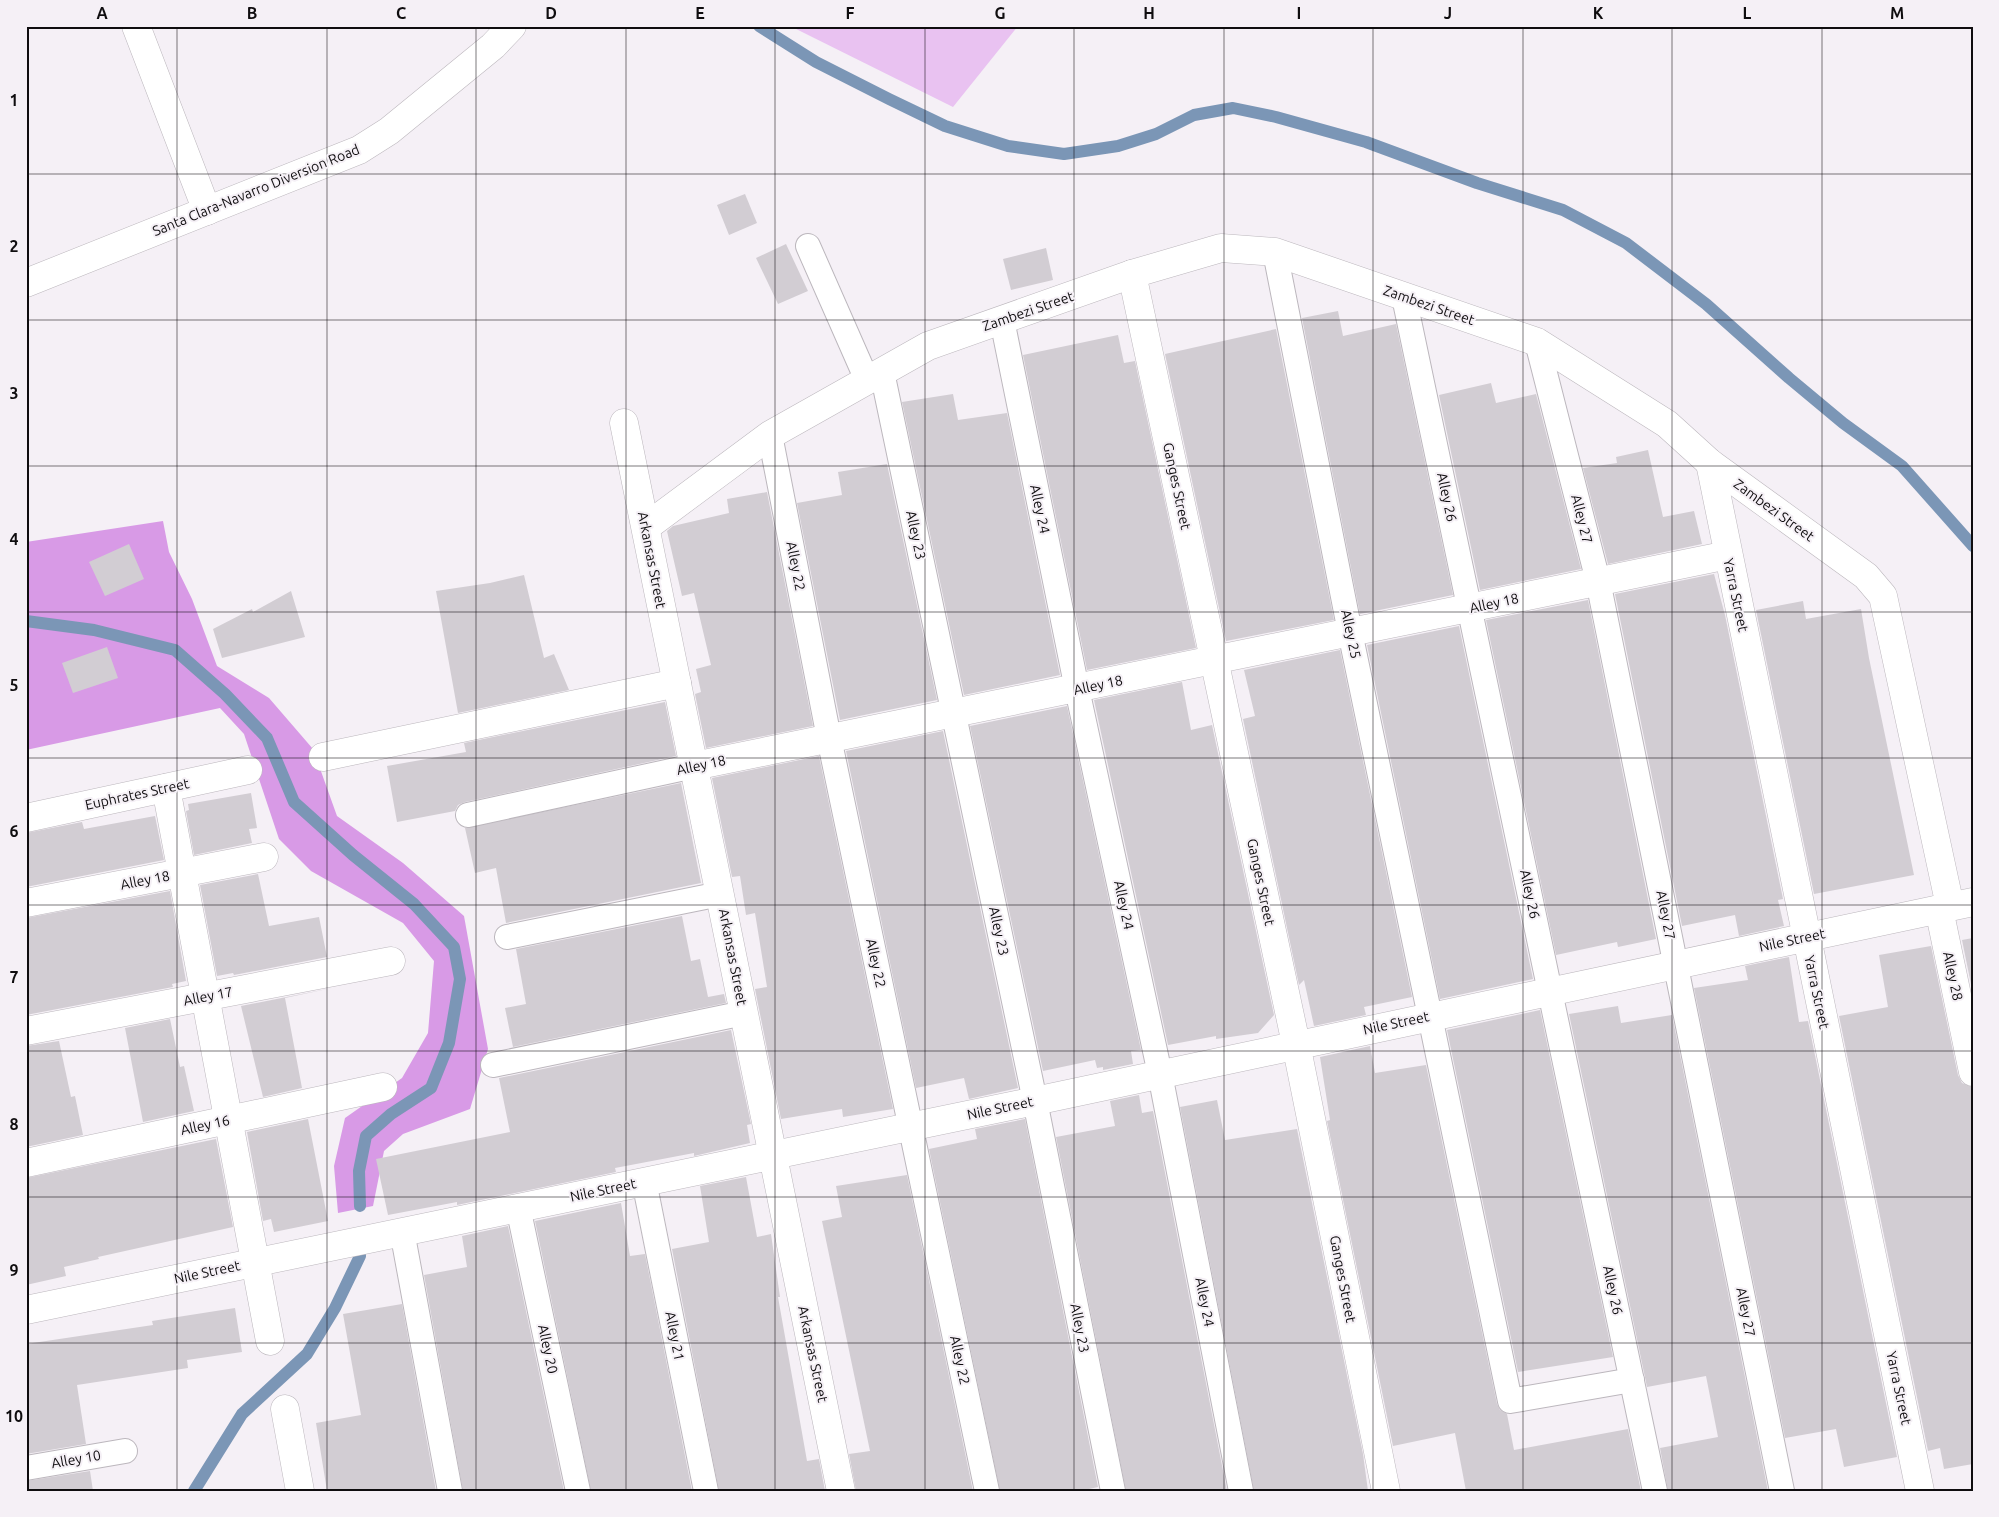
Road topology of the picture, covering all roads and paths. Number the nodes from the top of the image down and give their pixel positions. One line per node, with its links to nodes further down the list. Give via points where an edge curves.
1 (136, 26): 3 (street)
2 (512, 26): 3 (street, Santa Clara-Navarro Diversion Road, via 493,46 389,131 359,150)
3 (208, 211): 7 (street, Santa Clara-Navarro Diversion Road)
4 (808, 246): 11 (lane, Alley 23)
5 (1275, 252): 6 (street, Zambezi Street, via 1221,248); 8 (street, Zambezi Street); 19 (lane, Alley 25)
6 (1132, 274): 9 (street, Zambezi Street); 20 (street, Ganges Street)
7 (26, 283)
8 (1404, 296): 10 (street, Zambezi Street); 18 (lane, Alley 26)
9 (1002, 320): 11 (street, Zambezi Street, via 928,346); 22 (lane, Alley 24)
10 (1538, 342): 14 (street, Zambezi Street, via 1667,424); 17 (lane, Alley 27)
11 (875, 376): 13 (street, Zambezi Street); 23 (lane, Alley 23)
12 (624, 423): 15 (street, Arkansas Street)
13 (770, 435): 15 (street, Zambezi Street); 24 (lane, Alley 22)
14 (1710, 463): 16 (street, Yarra Street); 35 (street, Zambezi Street, via 1866,576 1883,596)
15 (646, 527): 21 (street, Arkansas Street)
16 (1728, 555): 17 (street, Alley 18); 37 (street, Yarra Street)
17 (1598, 581): 18 (street, Alley 18); 39 (lane, Alley 27)
18 (1470, 608): 19 (street, Alley 18); 40 (lane, Alley 26)
19 (1350, 632): 20 (street, Alley 18); 43 (lane, Alley 25)
20 (1214, 660): 22 (street, Alley 18); 45 (street, Ganges Street)
21 (677, 683): 25 (street); 26 (street, Arkansas Street)
22 (1077, 689): 23 (street, Alley 18); 48 (lane, Alley 24)
23 (953, 713): 24 (street, Alley 18); 50 (lane, Alley 23)
24 (829, 738): 26 (street, Alley 18); 52 (lane, Alley 22)
25 (323, 757)
26 (694, 766): 29 (lane, Alley 18); 33 (street, Arkansas Street)
27 (248, 770): 28 (street, Euphrates Street)
28 (166, 788): 30 (street, Euphrates Street); 32 (street)
29 (468, 815)
30 (26, 818)
31 (264, 857): 32 (street, Alley 18)
32 (180, 873): 34 (street, Alley 18); 41 (street)
33 (720, 894): 36 (lane); 42 (street, Arkansas Street)
34 (26, 903)
35 (1954, 906): 37 (street, Nile Street); 47 (street, Alley 28)
36 (507, 936)
37 (1806, 937): 39 (street, Nile Street); 76 (street, Yarra Street)
38 (391, 961): 41 (street, Alley 17)
39 (1676, 964): 40 (street, Nile Street); 75 (lane, Alley 27)
40 (1550, 991): 43 (street, Nile Street); 61 (lane, Alley 26)
41 (205, 996): 44 (street, Alley 17); 51 (street)
42 (744, 1013): 46 (lane); 53 (street, Arkansas Street)
43 (1431, 1016): 45 (street, Nile Street); 61 (lane, Alley 25, via 1510,1401)
44 (26, 1031)
45 (1296, 1044): 48 (street, Nile Street); 73 (street, Ganges Street)
46 (493, 1065)
47 (1973, 1072)
48 (1160, 1074): 50 (street, Nile Street); 72 (lane, Alley 24)
49 (383, 1088): 51 (street, Alley 16)
50 (1035, 1101): 52 (street, Nile Street); 71 (lane, Alley 23)
51 (228, 1120): 54 (street, Alley 16); 58 (street)
52 (910, 1126): 53 (street, Nile Street); 70 (lane, Alley 22)
53 (773, 1155): 55 (street, Nile Street); 69 (street, Arkansas Street)
54 (26, 1163)
55 (644, 1181): 56 (street, Nile Street); 68 (lane, Alley 21)
56 (518, 1207): 57 (street, Nile Street); 67 (lane, Alley 20)
57 (402, 1231): 58 (street, Nile Street); 66 (lane)
58 (254, 1262): 59 (street, Nile Street); 60 (street)
59 (26, 1310)
60 (270, 1340)
61 (1632, 1380): 74 (lane, Alley 26)
62 (285, 1409): 65 (street)
63 (125, 1451): 64 (lane, Alley 10)
64 (26, 1468)
65 (300, 1491)
66 (450, 1491)
67 (578, 1491)
68 (706, 1491)
69 (841, 1491)
70 (988, 1491)
71 (1113, 1491)
72 (1241, 1491)
73 (1386, 1491)
74 (1655, 1491)
75 (1782, 1491)
76 (1920, 1491)

